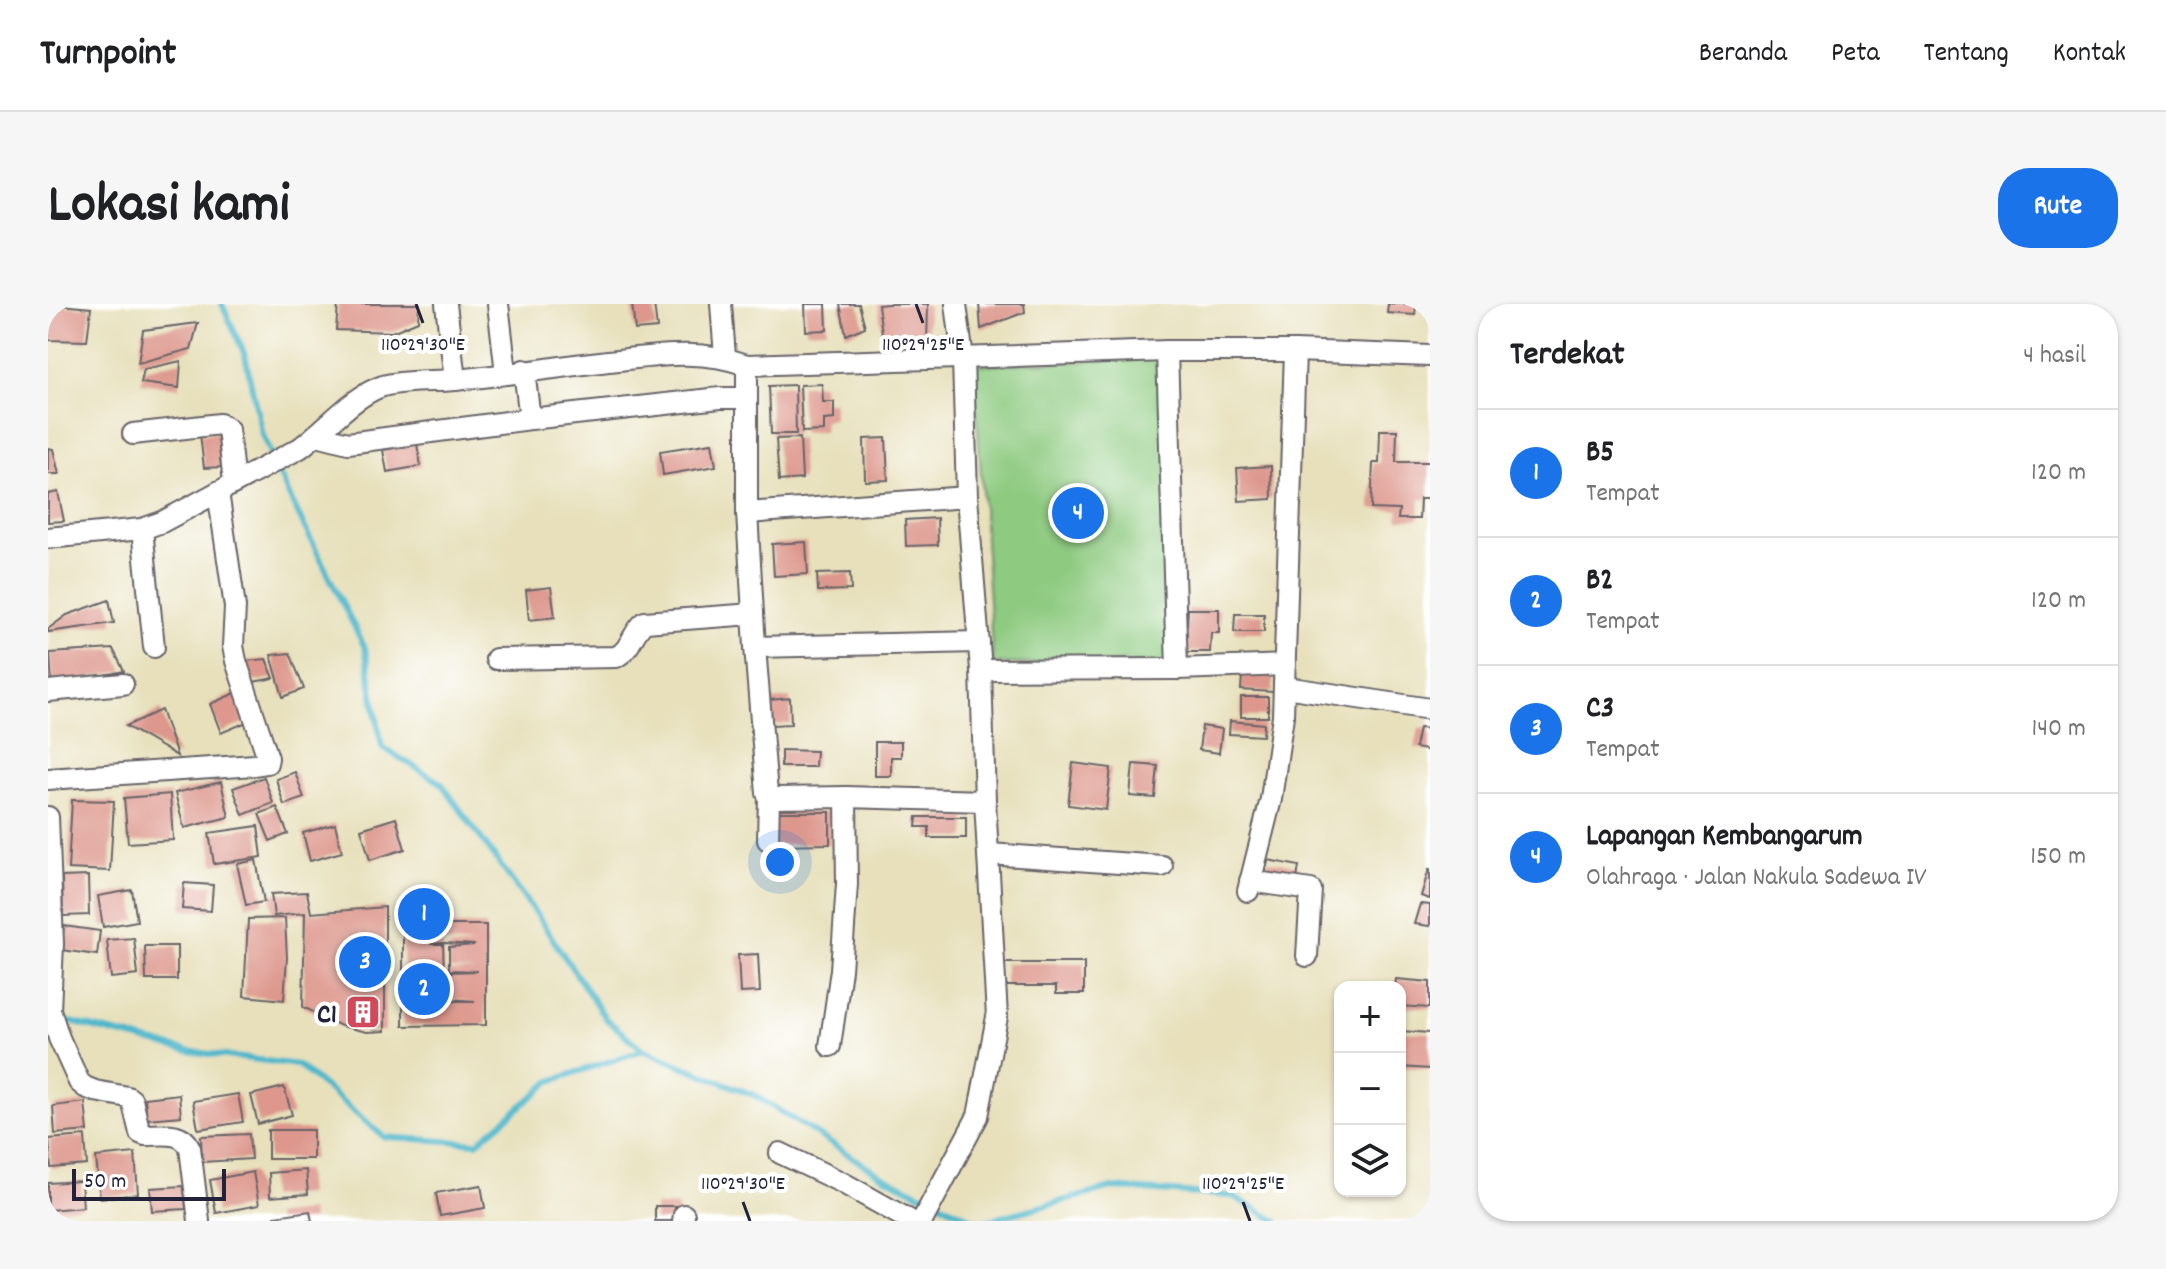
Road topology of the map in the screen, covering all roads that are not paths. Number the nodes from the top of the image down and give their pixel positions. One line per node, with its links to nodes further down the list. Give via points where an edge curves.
1 (446, 304): 12 (street)
2 (498, 304): 11 (street)
3 (721, 304): 8 (street)
4 (956, 304): 9 (street)
5 (1167, 351): 6 (street); 9 (street); 28 (street)
6 (1295, 351): 7 (street); 27 (street)
7 (1430, 356)
8 (725, 357): 10 (street); 11 (street, via 683,353)
9 (963, 359): 10 (street); 18 (street)
10 (747, 365): 13 (street)
11 (515, 372): 12 (street); 14 (street)
12 (455, 380): 16 (street, via 382,387 363,395)
13 (746, 398): 14 (street); 19 (street)
14 (530, 419): 16 (street, via 348,443)
15 (133, 434): 17 (street, via 220,424 228,429)
16 (317, 435): 17 (street)
17 (226, 488): 20 (street); 34 (street, via 233,646 267,763)
18 (967, 497): 19 (street); 23 (street)
19 (747, 513): 22 (street)
20 (142, 529): 21 (street); 24 (street)
21 (48, 538)
22 (753, 614): 25 (street); 26 (street, via 645,622 616,657)
23 (979, 642): 25 (street); 29 (street)
24 (154, 647)
25 (755, 647): 35 (street)
26 (496, 659)
27 (1285, 665): 28 (street); 31 (street)
28 (1177, 669): 29 (street)
29 (981, 670): 37 (street)
30 (123, 684): 32 (street)
31 (1285, 687): 33 (street); 42 (street, via 1271,799 1249,886 1311,890)
32 (48, 691)
33 (1430, 709)
34 (48, 779)
35 (769, 796): 36 (street); 39 (street)
36 (846, 797): 37 (street); 44 (street, via 845,913)
37 (985, 801): 40 (street)
38 (48, 817): 43 (street)
39 (768, 840)
40 (989, 854): 41 (street); 46 (street, via 997,1017 978,1116)
41 (1162, 866)
42 (1307, 956)
43 (50, 1010): 47 (street, via 79,1082 132,1100 140,1133 182,1136 187,1141)
44 (830, 1046)
45 (780, 1153): 46 (street)
46 (920, 1219)
47 (199, 1221)

